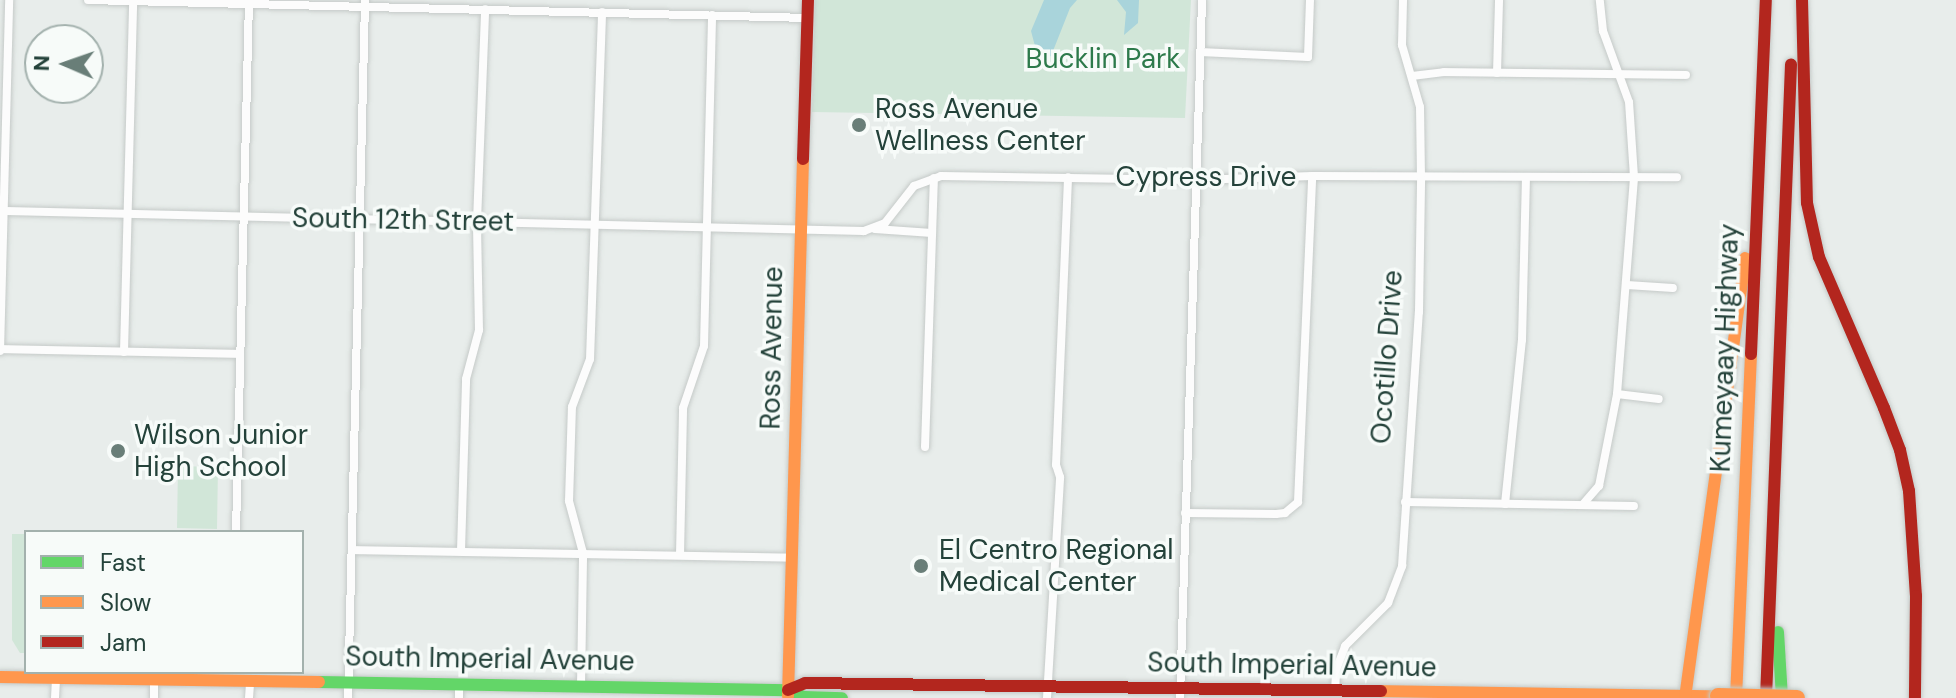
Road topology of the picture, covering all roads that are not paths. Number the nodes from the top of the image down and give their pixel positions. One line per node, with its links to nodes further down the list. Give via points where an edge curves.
1 (9, 0): 35 (street)
2 (88, 0): 3 (street)
3 (133, 0): 14 (street); 36 (street)
4 (580, 0): 17 (street)
5 (808, 0): 20 (main road, Ross Avenue)
6 (1202, 0): 21 (street)
7 (1310, 0): 21 (street, via 1308,57)
8 (1403, 0): 25 (street, Ocotillo Drive, via 1402,45)
9 (1499, 0): 22 (street)
10 (1600, 0): 23 (street, via 1603,31)
11 (1766, 0): 34 (main road, Kumeyaay Highway)
12 (1794, 0): 64 (main road, Kumeyaay Highway)
13 (1802, 0): 87 (main road, via 1807,203 1819,257 1884,408 1909,491)
14 (249, 2): 15 (street); 37 (street)
15 (365, 3): 16 (street); 38 (street)
16 (485, 9): 17 (street); 39 (street)
17 (579, 12): 18 (street)
18 (602, 12): 19 (street); 40 (street)
19 (712, 15): 20 (street); 41 (street)
20 (807, 18): 43 (main road, Ross Avenue)
21 (1200, 52): 33 (street)
22 (1497, 73): 23 (street); 25 (street)
23 (1618, 74): 24 (street); 29 (street, via 1629,102)
24 (1686, 75)
25 (1412, 76): 32 (street, Ocotillo Drive, via 1420,107)
26 (1312, 176): 32 (street, Cypress Drive); 33 (street, Cypress Drive); 57 (street, via 1300,493 1294,509 1276,514)
27 (1068, 177): 31 (street, Cypress Drive); 33 (street, Cypress Drive); 74 (street)
28 (1526, 177): 29 (street, Cypress Drive); 32 (street, Cypress Drive); 55 (street, via 1522,340)
29 (1634, 177): 30 (street, Cypress Drive); 45 (street)
30 (1677, 177)
31 (934, 178): 42 (street, via 914,186); 44 (street)
32 (1421, 178): 53 (street, Ocotillo Drive, via 1419,312)
33 (1197, 180): 57 (street)
34 (1757, 201): 79 (main road); 83 (main road, Kumeyaay Highway)
35 (6, 211): 36 (street, South 12th Street); 47 (street)
36 (128, 214): 37 (street, South 12th Street); 48 (street)
37 (243, 217): 38 (street, South 12th Street); 49 (street)
38 (359, 219): 39 (street, South 12th Street); 59 (street)
39 (477, 222): 40 (street, South 12th Street); 60 (street, via 479,330 466,379)
40 (594, 225): 41 (street, South 12th Street); 61 (street, via 590,359 572,407 569,501)
41 (706, 228): 43 (street, South 12th Street); 62 (street, via 704,346 683,408)
42 (874, 229): 43 (street); 44 (street)
43 (800, 230): 63 (main road, Ross Avenue)
44 (932, 233): 52 (street)
45 (1627, 285): 46 (street); 50 (street)
46 (1673, 288)
47 (0, 350): 48 (street)
48 (124, 352): 49 (street)
49 (240, 354): 58 (street)
50 (1617, 394): 51 (street); 54 (street, via 1599,486)
51 (1659, 399)
52 (925, 447)
53 (1405, 502): 55 (street); 77 (street, Ocotillo Drive, via 1397,582 1388,603 1345,646)
54 (1584, 503): 55 (street); 56 (street)
55 (1505, 504)
56 (1634, 506)
57 (1185, 513): 76 (street)
58 (236, 530)
59 (352, 550): 60 (street); 70 (street)
60 (461, 551): 61 (street)
61 (583, 553): 62 (street); 71 (street)
62 (680, 555): 63 (street)
63 (792, 558): 75 (main road, Ross Avenue)
64 (1771, 564): 84 (main road, Kumeyaay Highway); 85 (main road, via 1777,588)
65 (0, 677): 67 (main road, South Imperial Avenue)
66 (232, 677): 68 (main road, South Imperial Avenue); 69 (main road, South Imperial Avenue)
67 (56, 678): 68 (main road, South Imperial Avenue); 80 (street)
68 (154, 680): 81 (street)
69 (250, 690): 70 (main road, South Imperial Avenue)
70 (349, 691): 73 (main road, South Imperial Avenue)
71 (572, 691): 73 (main road, South Imperial Avenue); 75 (main road, South Imperial Avenue)
72 (918, 691): 74 (main road, South Imperial Avenue); 75 (main road, South Imperial Avenue, via 805,683)
73 (459, 692)
74 (1048, 693): 76 (main road, South Imperial Avenue)
75 (788, 694): 82 (main road, South Imperial Avenue)
76 (1180, 694): 77 (main road, South Imperial Avenue)
77 (1334, 695): 79 (main road, South Imperial Avenue)
78 (1718, 696): 79 (main road, South Imperial Avenue); 86 (main road, South Imperial Avenue, bridge)
79 (1685, 697)
80 (55, 698)
81 (154, 698)
82 (842, 698)
83 (1736, 698)
84 (1766, 698)
85 (1782, 698)
86 (1797, 698)
87 (1915, 698)

